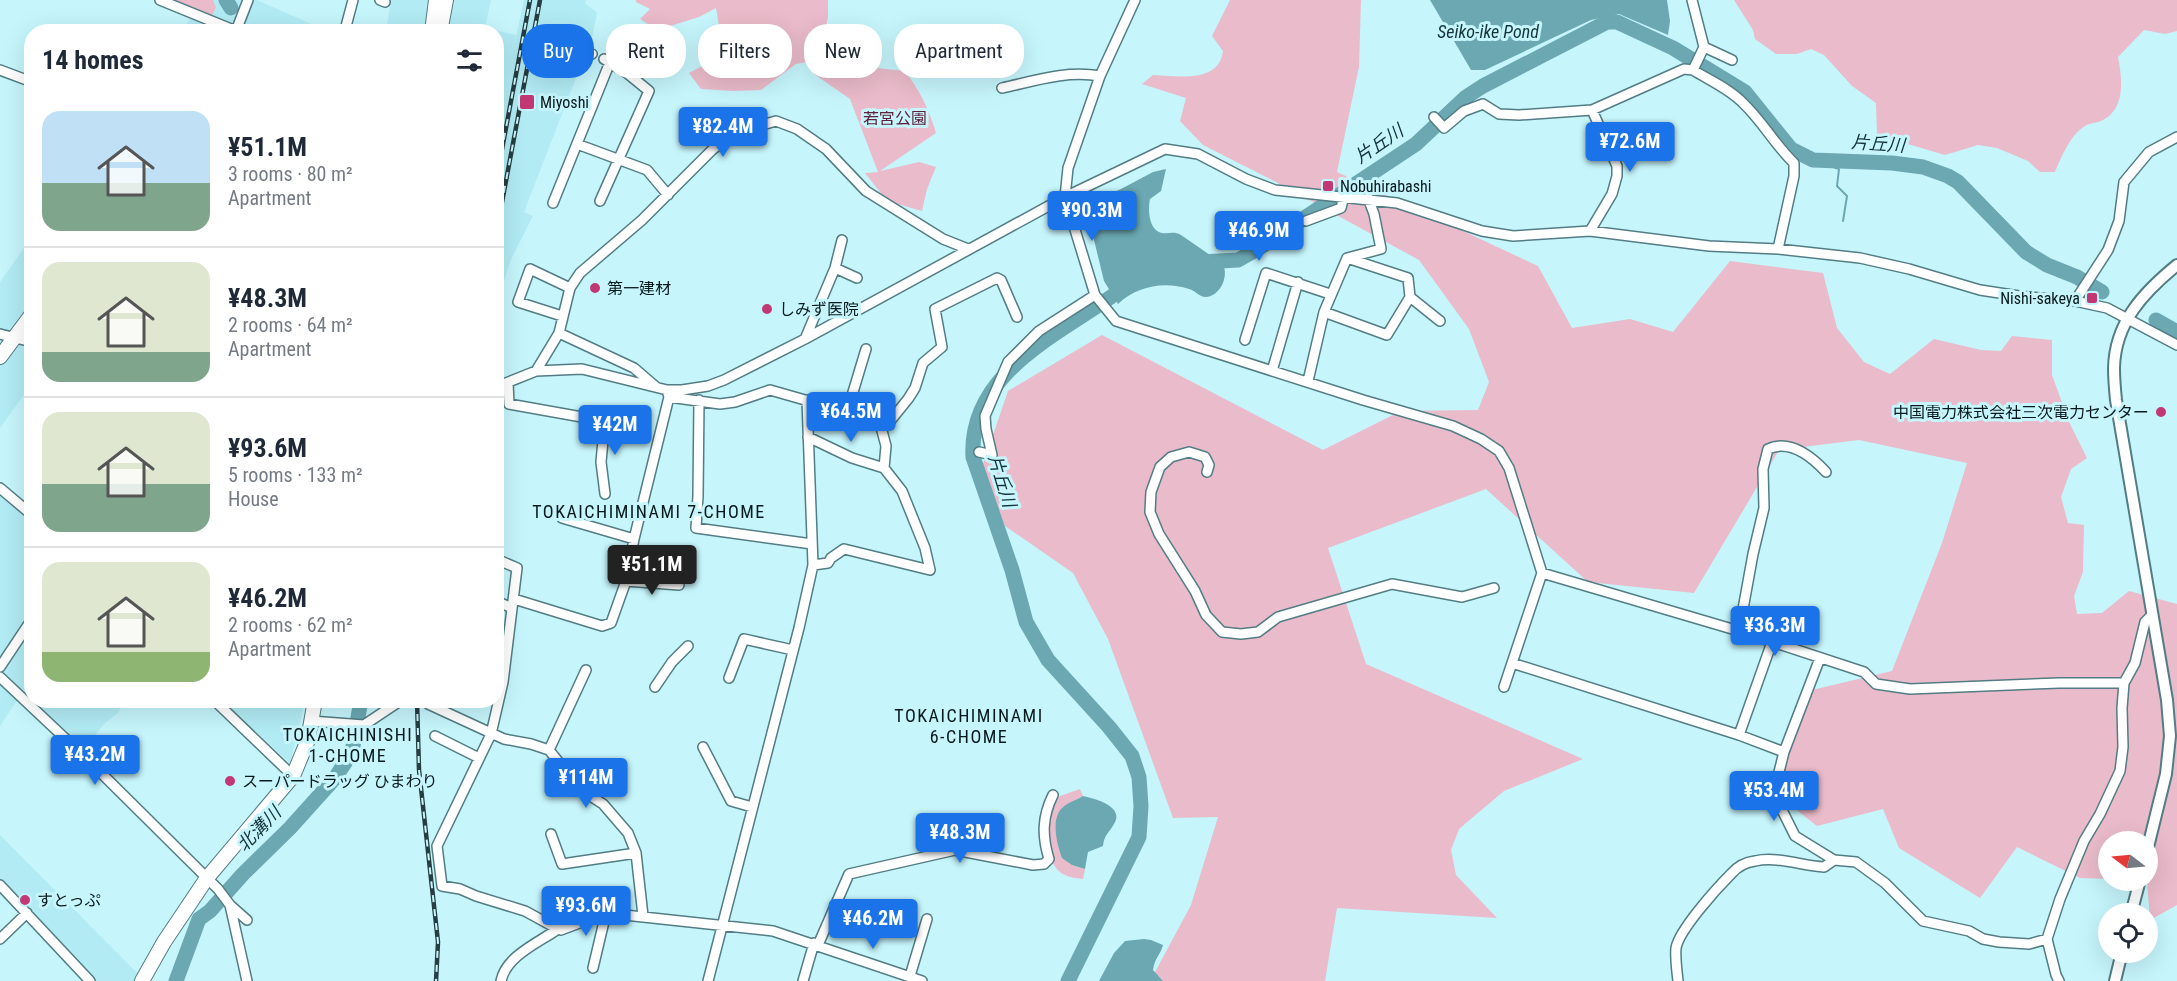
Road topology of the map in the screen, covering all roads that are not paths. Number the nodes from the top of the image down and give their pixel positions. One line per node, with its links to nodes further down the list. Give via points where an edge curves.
1 (160, 0): 8 (street)
2 (248, 0): 9 (street)
3 (353, 0): 10 (street)
4 (436, 0): 11 (highway)
5 (446, 0): 12 (highway)
6 (1135, 0): 17 (street)
7 (1692, 0): 13 (street)
8 (219, 24)
9 (239, 24)
10 (347, 24)
11 (433, 24)
12 (442, 24)
13 (1704, 46): 14 (street); 16 (street)
14 (1732, 60)
15 (0, 70): 18 (street)
16 (1693, 70): 20 (street, via 1684,69); 35 (street, via 1741,101 1794,164)
17 (1100, 76): 19 (street, via 1064,75); 27 (street, via 1068,168)
18 (24, 79)
19 (1002, 88)
20 (1592, 110): 21 (street, via 1509,115 1483,104 1464,111 1444,128); 32 (street, via 1617,165 1617,176 1612,194)
21 (1434, 117)
22 (2177, 137): 45 (street, via 2149,152 2124,182 2119,222 2105,256)
23 (577, 144): 24 (street); 24 (street, via 607,60 649,91); 30 (street)
24 (619, 160): 25 (street, via 647,170); 29 (street)
25 (668, 195): 34 (street, via 729,136 776,122 797,129 826,149 866,191 902,215); 41 (street, via 580,273)
26 (1344, 196): 27 (street, via 1275,190 1198,154 1165,149); 28 (street); 31 (street, via 1341,208)
27 (1065, 197): 34 (street); 43 (street)
28 (1368, 198): 32 (street, via 1512,236); 36 (street, via 1381,249)
29 (600, 201)
30 (553, 203)
31 (1306, 221)
32 (1590, 231): 35 (street, via 1709,246)
33 (842, 240): 38 (street)
34 (969, 249): 55 (street)
35 (1778, 249): 45 (street, via 1860,258 1980,290)
36 (1347, 258): 42 (street); 44 (street, via 1408,278)
37 (2177, 265): 49 (main road, via 2140,298)
38 (835, 268): 39 (street); 55 (street)
39 (857, 278)
40 (1298, 282): 42 (street); 57 (street, via 1266,273); 61 (street)
41 (570, 288): 47 (street); 47 (street, via 530,269 518,302)
42 (1330, 294): 46 (street)
43 (1095, 295): 61 (street, via 1116,321); 72 (street, via 1039,331 1008,362 985,416 992,455)
44 (1410, 297): 46 (street, via 1387,335); 50 (street)
45 (2075, 301): 49 (street, via 2107,308)
46 (1324, 312): 63 (street)
47 (562, 316): 52 (street)
48 (1017, 317): 70 (street, via 996,278 935,309 942,347 923,363 908,399)
49 (2128, 318): 58 (street); 90 (main road, via 2116,348 2116,400)
50 (1440, 321)
51 (24, 325): 54 (highway)
52 (559, 333): 62 (street); 66 (street, via 634,368)
53 (0, 334): 54 (street)
54 (15, 338): 56 (street); 60 (highway)
55 (805, 339): 66 (street, via 724,380)
56 (24, 340)
57 (1245, 340)
58 (2177, 345)
59 (866, 349): 69 (street)
60 (0, 357)
61 (1272, 370): 63 (street)
62 (536, 371): 64 (street); 66 (street, via 582,369)
63 (1308, 381): 84 (street, via 1453,426 1498,451 1509,468)
64 (508, 382): 65 (street); 77 (street, via 509,404 605,418 601,462)
65 (504, 384)
66 (665, 392): 67 (street); 80 (street)
67 (699, 400): 68 (street, via 735,402 770,390); 81 (street, via 696,528)
68 (807, 400): 69 (street); 71 (street)
69 (848, 412): 70 (street)
70 (881, 427): 73 (street, via 886,446)
71 (808, 437): 73 (street); 81 (street)
72 (979, 452)
73 (884, 468): 83 (street, via 902,491 930,570 844,549 828,563)
74 (1207, 472): 87 (street, via 1205,457 1189,452 1171,457 1156,474 1150,512 1206,615 1222,632 1258,632 1278,617 1392,584 1462,597)
75 (1826, 472): 92 (street, via 1804,452 1786,447 1768,449 1763,469 1764,508)
76 (0, 488): 78 (street)
77 (605, 494)
78 (24, 508)
79 (562, 518): 80 (street)
80 (634, 539): 85 (street)
81 (812, 544): 83 (street)
82 (504, 562): 89 (street, via 517,568)
83 (813, 565): 95 (street)
84 (1542, 573): 92 (street); 97 (street)
85 (626, 581): 86 (street); 89 (street, via 611,622 602,626)
86 (679, 585)
87 (1494, 588)
88 (504, 602): 89 (street)
89 (513, 603): 99 (street)
90 (2152, 615): 103 (street, via 2145,622 2135,663); 124 (main road, via 2170,736 2166,774)
91 (24, 631): 98 (street)
92 (1739, 631): 93 (street)
93 (1772, 642): 96 (street); 115 (street)
94 (688, 646): 104 (street)
95 (793, 650): 102 (street, via 744,639); 123 (street)
96 (1820, 658): 103 (street, via 1864,672 1876,684 1910,689); 119 (street)
97 (1512, 663): 105 (street); 115 (street)
98 (0, 667)
99 (504, 668)
100 (586, 670): 118 (street)
101 (0, 677): 106 (street)
102 (729, 678)
103 (2124, 682): 139 (street, via 2120,771 2084,841)
104 (655, 687)
105 (1504, 687)
106 (24, 700)
107 (33, 708): 128 (street)
108 (222, 708): 121 (street)
109 (313, 708): 113 (highway)
110 (390, 708): 113 (street, via 364,725)
111 (436, 708): 114 (street)
112 (496, 708): 114 (street)
113 (311, 721): 121 (highway, via 308,740)
114 (491, 734): 118 (street); 120 (street)
115 (1739, 735): 119 (street)
116 (435, 736): 120 (street)
117 (703, 747): 123 (street, via 731,801)
118 (549, 750): 126 (street, via 581,790 603,804 628,833)
119 (1784, 752): 127 (street, via 1778,776 1784,812 1795,836)
120 (479, 758): 137 (street, via 437,846 442,886 525,911)
121 (293, 776): 128 (highway)
122 (1053, 795): 140 (street, via 1044,824 1049,859 1044,864 955,850 849,874)
123 (752, 807): 136 (street)
124 (2152, 831)
125 (551, 834): 126 (street, via 562,864)
126 (636, 853): 133 (street)
127 (1834, 860): 139 (street, via 1856,862 1885,883 1923,921 1999,942 2029,944); 151 (street, via 1824,867 1757,860 1732,873 1680,938 1676,949)
128 (207, 878): 130 (street); 145 (highway)
129 (0, 885): 131 (street)
130 (228, 903): 134 (street); 146 (street)
131 (27, 913): 138 (street); 144 (street)
132 (606, 913): 133 (street); 137 (street); 142 (street)
133 (643, 916): 136 (street)
134 (247, 920)
135 (927, 920): 143 (street)
136 (723, 924): 140 (street, via 773,931); 148 (street)
137 (558, 929): 147 (street, via 511,960)
138 (0, 939)
139 (2047, 939): 152 (street)
140 (816, 944): 143 (street); 149 (street)
141 (2119, 963): 153 (main road)
142 (592, 968)
143 (907, 977): 150 (street)
144 (90, 981)
145 (142, 981)
146 (247, 981)
147 (501, 981)
148 (708, 981)
149 (803, 981)
150 (922, 981)
151 (1678, 981)
152 (2059, 981)
153 (2115, 981)

